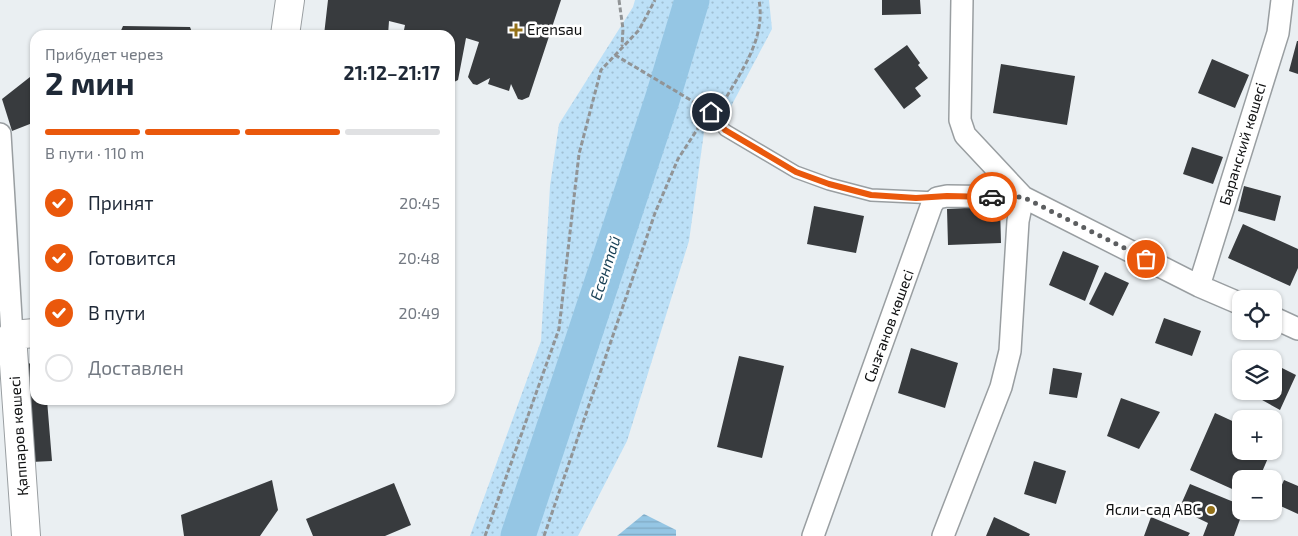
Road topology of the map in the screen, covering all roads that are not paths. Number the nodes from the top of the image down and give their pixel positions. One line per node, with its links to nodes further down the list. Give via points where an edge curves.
1 (290, 0): 4 (street)
2 (962, 0): 7 (street, via 961,128)
3 (1282, 0): 9 (street, Баранский көшесі, via 1278,33)
4 (286, 30)
5 (711, 112): 8 (lane, via 725,130 796,172 871,195)
6 (0, 134): 13 (street, Қаппаров көшесі)
7 (1023, 197): 8 (street); 9 (street); 16 (street, via 1018,221 1010,351 1002,387)
8 (937, 198): 15 (street, Сызғанов көшесі, via 932,204)
9 (1199, 286): 10 (street)
10 (1232, 300)
11 (1282, 322): 12 (street)
12 (1298, 329)
13 (24, 334): 14 (street, Қаппаров көшесі)
14 (26, 536)
15 (813, 536)
16 (942, 536)

